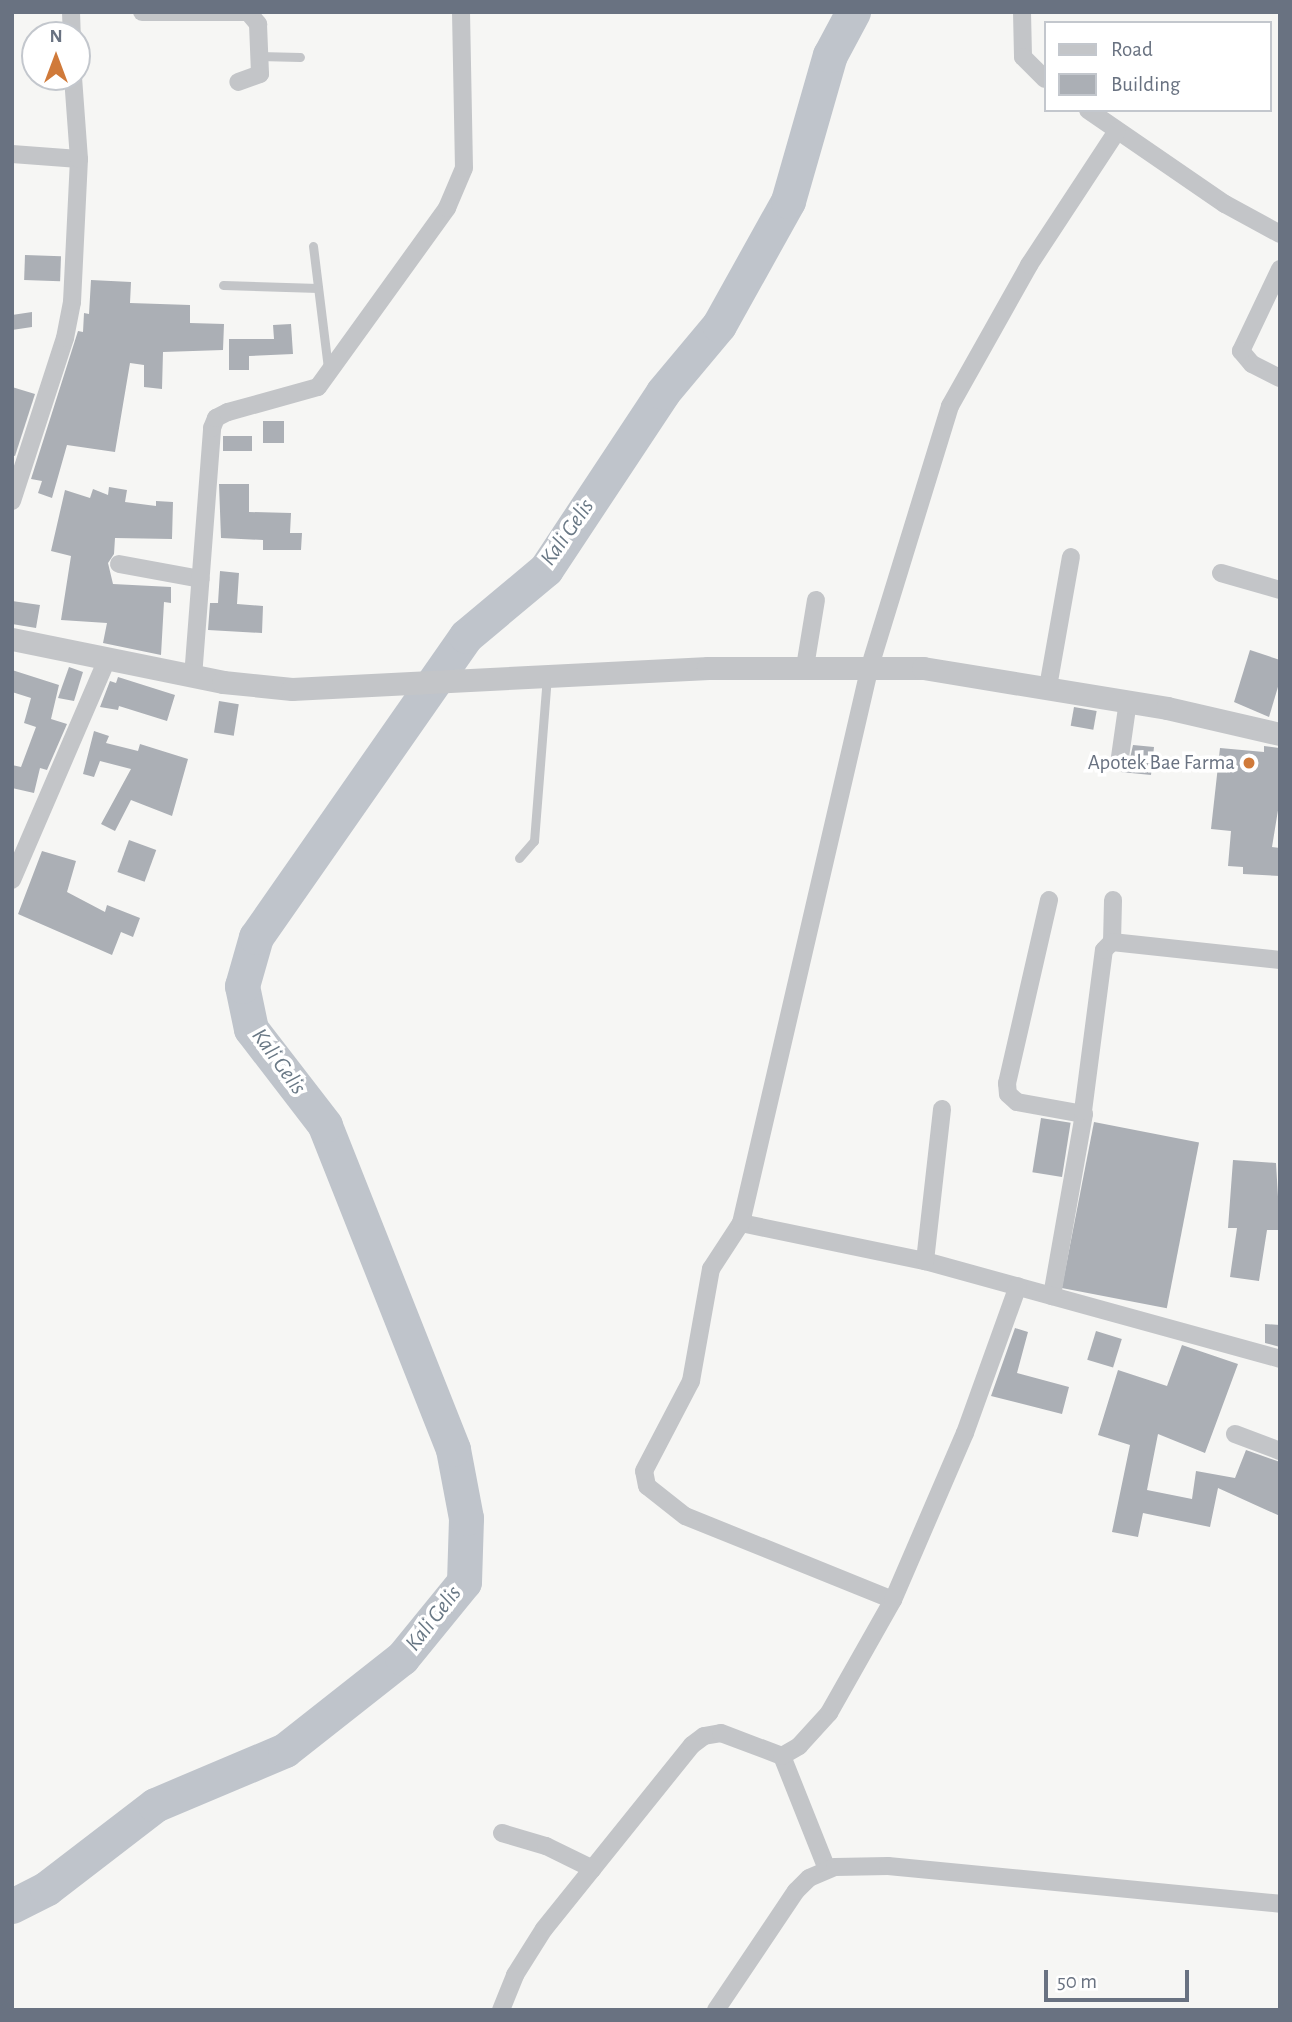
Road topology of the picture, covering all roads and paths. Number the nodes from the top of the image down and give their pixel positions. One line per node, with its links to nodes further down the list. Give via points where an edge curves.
1 (142, 12): 4 (street, via 248,12 258,24)
2 (461, 12): 18 (street, via 464,168 447,208)
3 (1022, 12): 6 (street, via 1023,57)
4 (259, 56): 5 (lane); 7 (street, via 258,79)
5 (300, 57)
6 (1044, 78)
7 (238, 82)
8 (74, 91): 12 (street)
9 (1091, 112): 10 (street)
10 (1117, 131): 13 (street, via 1225,204); 29 (street, via 964,374 950,406)
11 (12, 154): 12 (street)
12 (79, 159): 20 (street, via 72,302 62,349)
13 (1280, 234)
14 (313, 246): 17 (lane)
15 (1280, 269): 19 (street, via 1241,351 1252,364)
16 (223, 285): 17 (lane)
17 (318, 288): 18 (lane)
18 (329, 374): 24 (street, via 306,394 244,406 216,418)
19 (1280, 378)
20 (12, 501)
21 (1071, 557): 33 (street)
22 (119, 564): 24 (street)
23 (1221, 573): 25 (street)
24 (201, 579): 31 (street)
25 (1280, 590)
26 (816, 600): 30 (street)
27 (12, 639): 28 (street)
28 (107, 659): 31 (street); 38 (street)
29 (870, 666): 30 (street); 33 (street, via 923,668); 45 (street)
30 (805, 667): 32 (street)
31 (193, 677): 32 (street, via 292,689)
32 (547, 677): 37 (lane, via 534,841)
33 (1048, 687): 34 (street)
34 (1128, 701): 35 (street); 36 (street)
35 (1280, 734)
36 (1120, 757)
37 (519, 858)
38 (12, 880)
39 (1049, 900): 44 (street, via 1008,1072 1008,1094 1025,1104)
40 (1113, 900): 41 (street)
41 (1112, 942): 42 (street); 44 (street, via 1104,950)
42 (1280, 960)
43 (942, 1109): 46 (street)
44 (1083, 1111): 48 (street)
45 (741, 1223): 46 (street); 52 (street, via 711,1269 691,1381 648,1459 645,1480 685,1516)
46 (925, 1261): 47 (street)
47 (1018, 1286): 48 (street); 52 (street, via 965,1433)
48 (1052, 1296): 49 (street)
49 (1280, 1359)
50 (1235, 1434): 51 (street)
51 (1280, 1451)
52 (893, 1600): 53 (street, via 829,1713 799,1746)
53 (782, 1756): 55 (street, via 721,1733 704,1736 680,1758); 56 (street)
54 (502, 1833): 55 (street, via 546,1846)
55 (593, 1869): 58 (street, via 529,1949)
56 (827, 1869): 57 (street, via 888,1866); 59 (street, via 809,1878 780,1911)
57 (1280, 1904)
58 (501, 2010)
59 (716, 2010)

